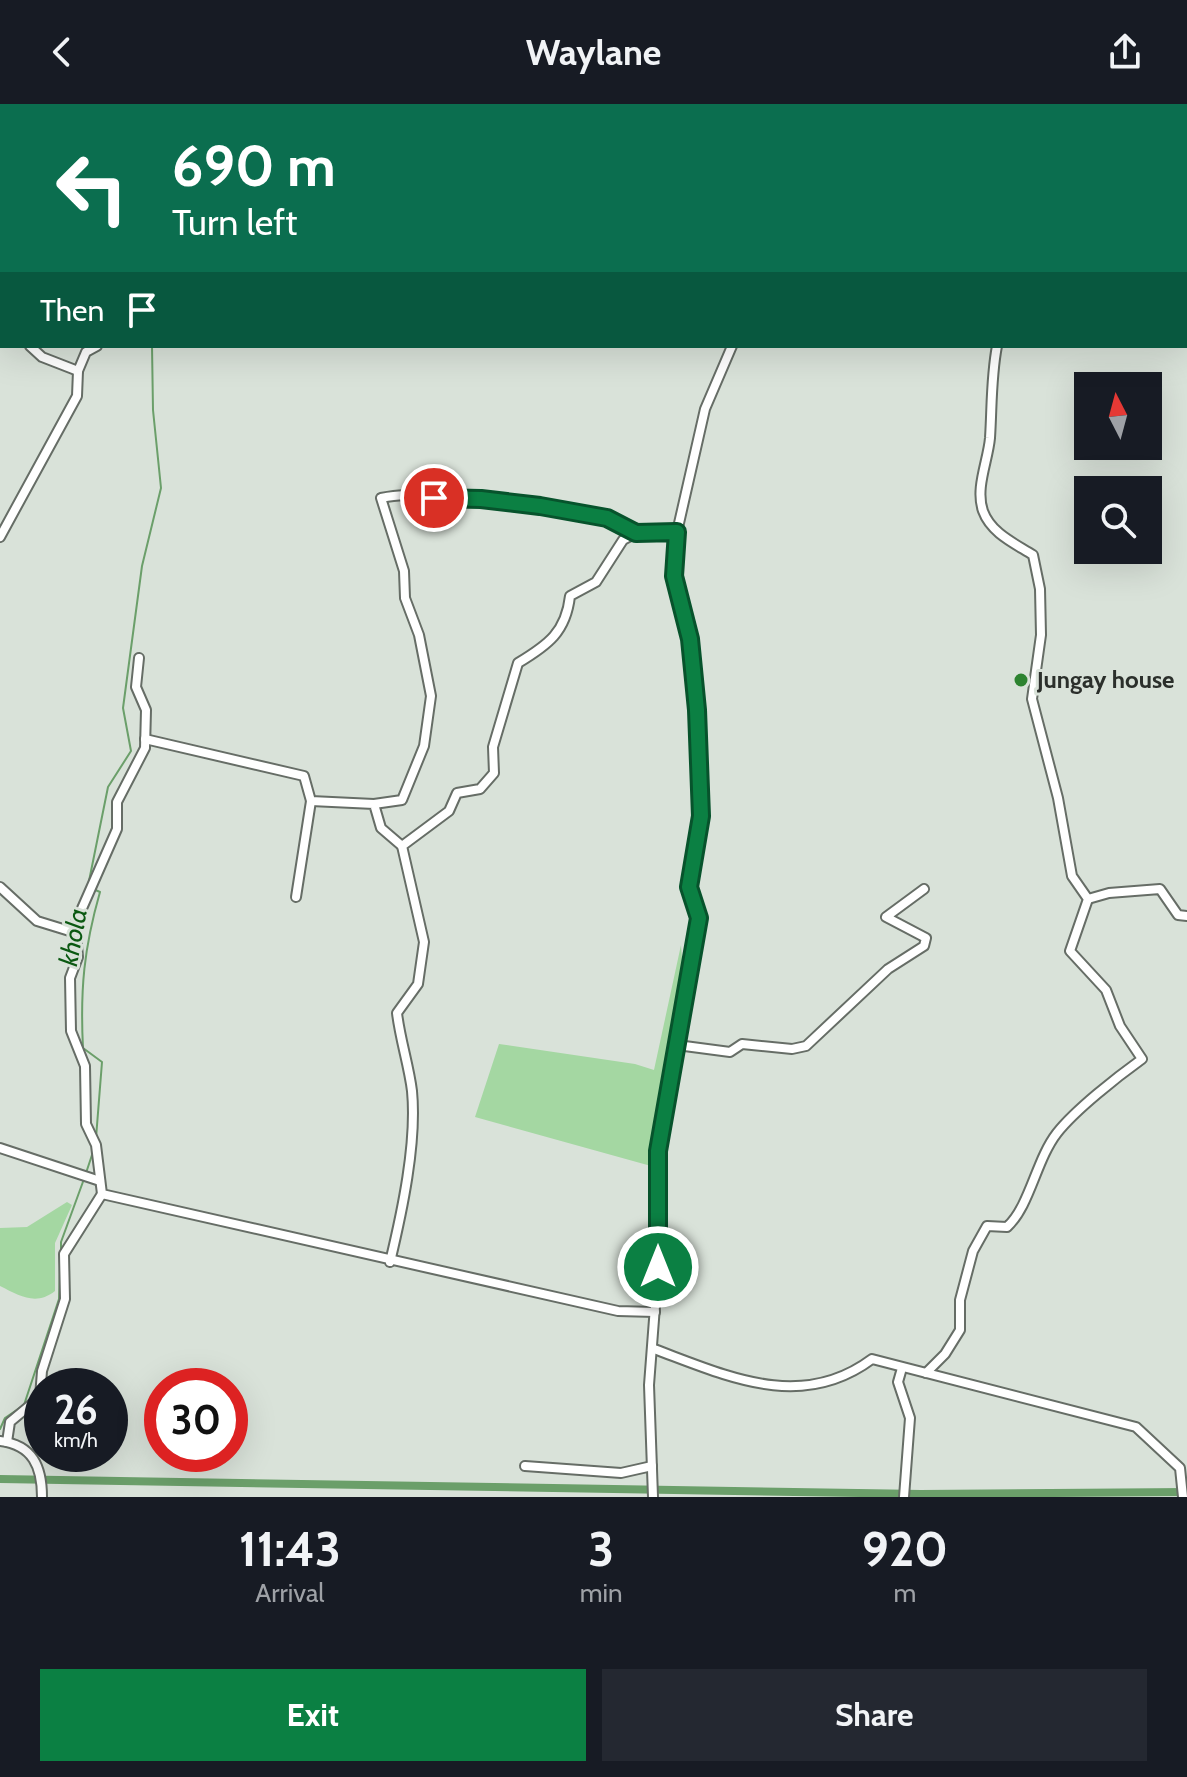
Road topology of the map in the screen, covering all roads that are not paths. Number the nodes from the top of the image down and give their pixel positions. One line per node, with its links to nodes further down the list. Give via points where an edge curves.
1 (32, 348): 5 (street)
2 (93, 348): 5 (street)
3 (731, 348): 8 (street, via 705,409)
4 (997, 348): 19 (street, via 990,383 990,441 982,466 983,509 994,530 1033,555 1041,635 1032,699 1072,876)
5 (78, 371): 7 (street, via 77,396)
6 (0, 513): 7 (street)
7 (10, 518): 10 (street)
8 (677, 532): 9 (street); 22 (street, via 674,576 690,639 701,816 689,887 699,918)
9 (636, 533): 14 (street, via 607,518 540,506 409,493 381,498 404,571 405,598 419,635 431,696 424,746 402,800); 15 (street, via 623,540 596,582 570,596 565,625 549,645 518,663 493,747 494,773 480,789 457,793 449,811)
10 (0, 537)
11 (139, 658): 12 (street, via 136,687 146,710)
12 (145, 739): 13 (street, via 304,776); 21 (street, via 117,802 117,829 76,922)
13 (311, 801): 14 (street); 18 (street)
14 (374, 804): 15 (street, via 381,828)
15 (402, 846): 26 (street, via 424,942 418,984 397,1013 412,1091 400,1221)
16 (0, 887): 21 (street, via 37,921)
17 (924, 889): 22 (street, via 886,917 926,938 924,946 878,978 806,1046 742,1044 730,1052)
18 (296, 897)
19 (1088, 899): 20 (street, via 1160,889 1178,915); 30 (street, via 1070,951 1106,990 1120,1026 1142,1059 1057,1132 1033,1173 1016,1219 1007,1227 987,1226 973,1251 960,1300 960,1330)
20 (1187, 916)
21 (76, 933): 24 (street, via 71,1031 85,1066 86,1124 96,1145)
22 (677, 1045): 27 (street, via 658,1151)
23 (0, 1148): 24 (street)
24 (100, 1181): 25 (street)
25 (102, 1194): 26 (street); 31 (street, via 64,1254 65,1299 42,1371 40,1397 10,1422)
26 (390, 1262): 27 (street, via 618,1311)
27 (655, 1312): 28 (street)
28 (654, 1349): 29 (street, via 752,1385 790,1387 852,1374 872,1359); 33 (street, via 649,1385)
29 (902, 1368): 30 (street); 36 (street, via 898,1382 910,1418)
30 (926, 1373): 37 (street, via 1136,1427 1180,1468)
31 (4, 1442): 34 (street, via 28,1452 41,1470)
32 (525, 1466): 33 (street, via 621,1473)
33 (652, 1466): 35 (street)
34 (42, 1494)
35 (653, 1497)
36 (904, 1497)
37 (1183, 1497)

